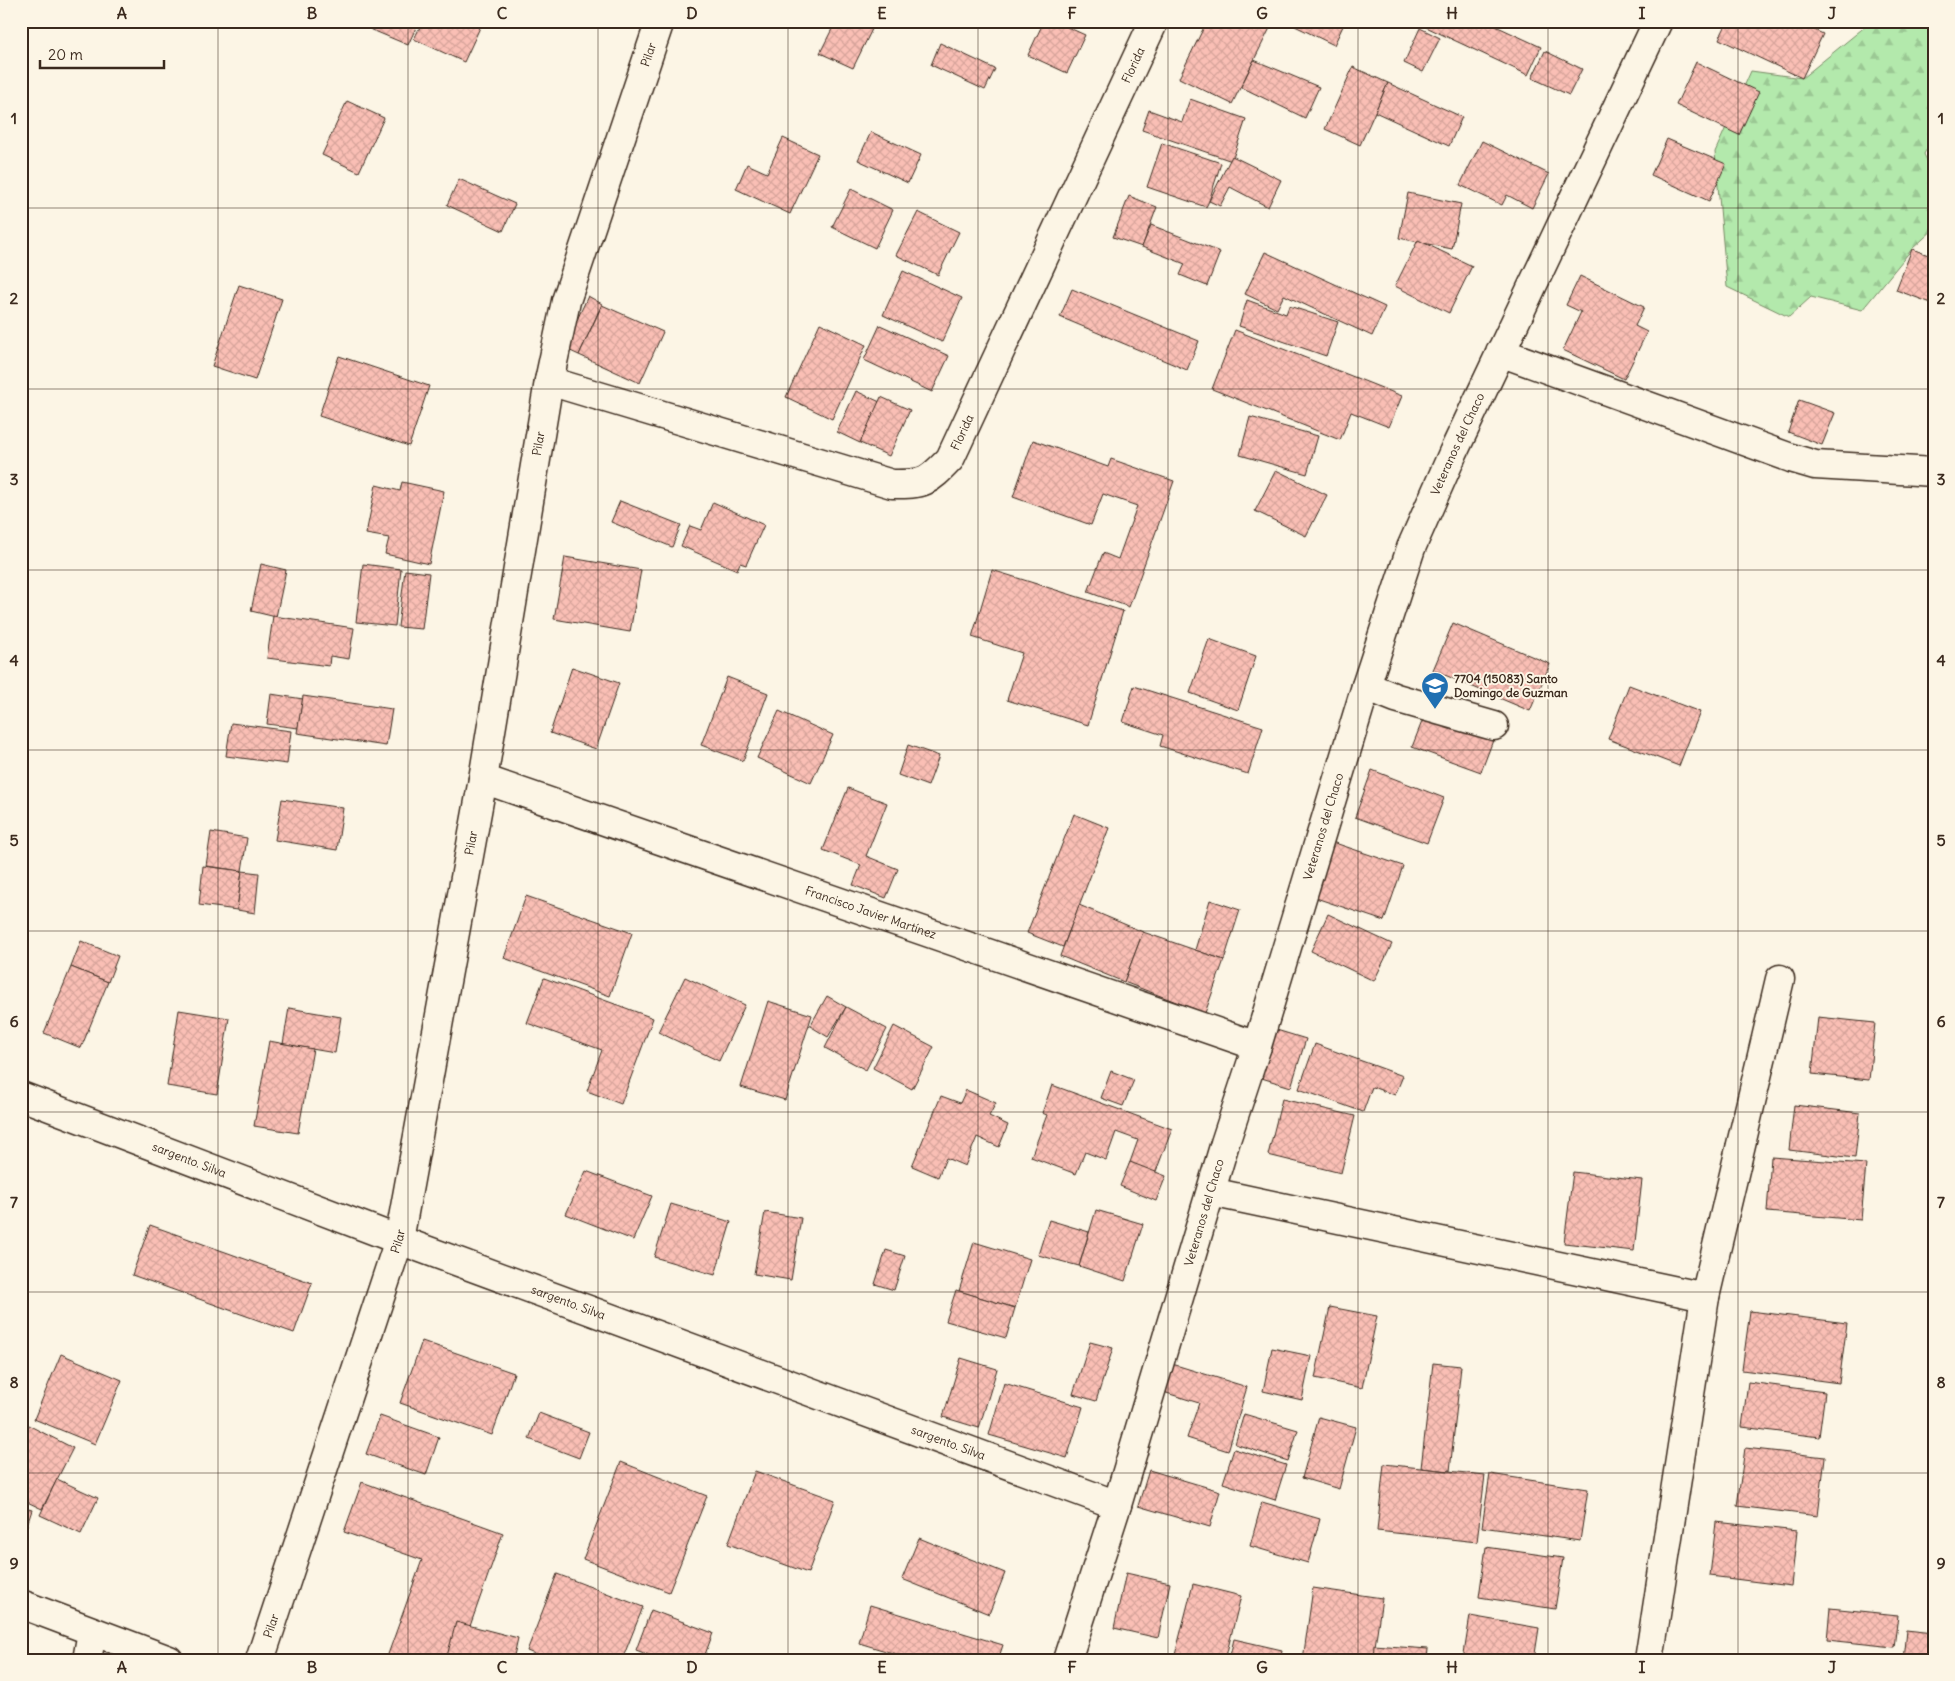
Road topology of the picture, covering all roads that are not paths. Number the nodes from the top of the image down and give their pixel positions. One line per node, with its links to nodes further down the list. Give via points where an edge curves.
1 (660, 21): 5 (street, Pilar, via 566,301)
2 (1154, 21): 5 (street, Florida, via 950,458 934,476 918,484 892,484)
3 (1658, 21): 4 (street, Veteranos del Chaco)
4 (1500, 352): 6 (street, via 1807,463); 7 (street, Veteranos del Chaco, via 1411,548)
5 (549, 381): 9 (street, Pilar)
6 (1934, 472)
7 (1366, 686): 8 (street, via 1396,698); 11 (street, Veteranos del Chaco)
8 (1494, 726)
9 (483, 778): 11 (street, Francisco Javier Martínez); 14 (street, Pilar)
10 (1780, 979): 15 (street)
11 (1257, 1046): 13 (street, Veteranos del Chaco)
12 (21, 1096): 14 (street, sargento. Silva)
13 (1211, 1192): 15 (street); 16 (street, Veteranos del Chaco)
14 (399, 1240): 16 (street, sargento. Silva); 21 (street, Pilar)
15 (1705, 1297): 23 (street)
16 (1117, 1505): 22 (street, Veteranos del Chaco)
17 (21, 1604): 18 (street)
18 (92, 1632): 19 (street); 20 (street)
19 (87, 1660)
20 (169, 1660)
21 (260, 1660)
22 (1067, 1660)
23 (1649, 1660)

